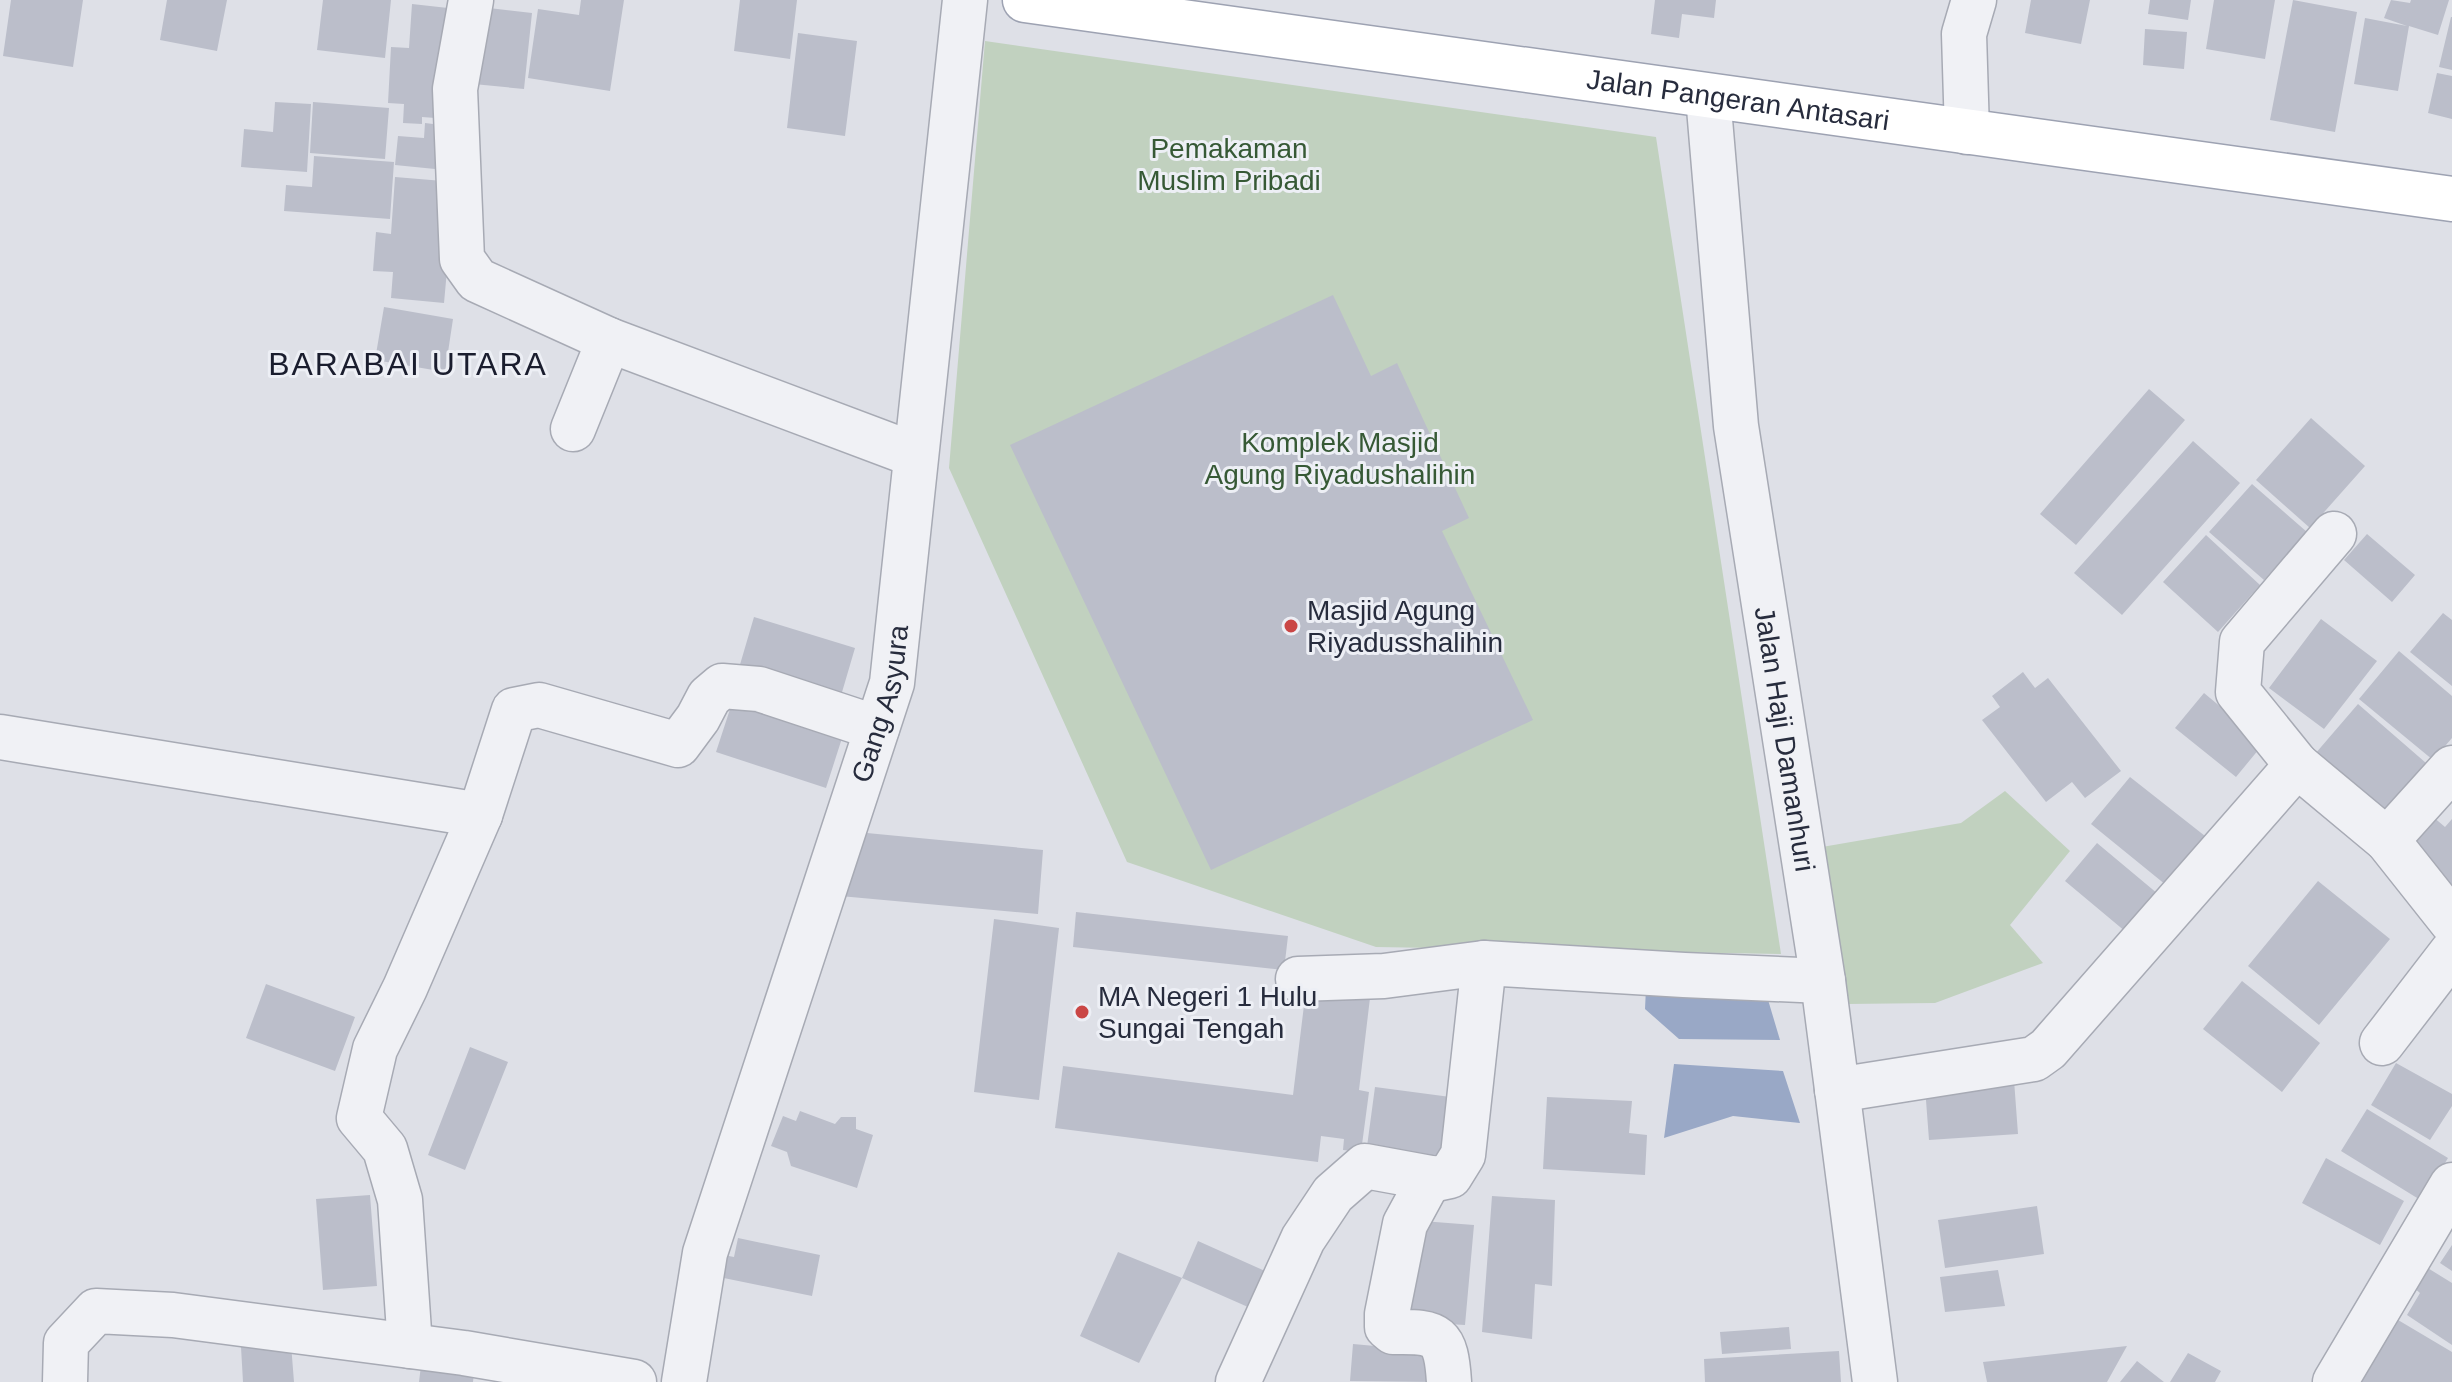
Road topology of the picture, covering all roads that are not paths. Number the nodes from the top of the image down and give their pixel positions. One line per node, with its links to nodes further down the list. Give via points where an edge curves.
1 (471, 0): 8 (street, via 455,89 462,259 477,280)
2 (965, 0): 10 (street, Gang Asyura)
3 (1025, 0): 5 (main road, Jalan Pangeran Antasari)
4 (1974, 0): 6 (street, via 1964,34)
5 (1708, 96): 6 (main road, Jalan Pangeran Antasari); 22 (street, Jalan Haji Damanhuri, via 1736,426)
6 (1967, 132): 7 (main road, Jalan Pangeran Antasari)
7 (2452, 199)
8 (609, 340): 9 (street); 10 (street)
9 (573, 429)
10 (915, 455): 12 (street, Gang Asyura, via 892,683)
11 (2334, 534): 14 (street, via 2242,642 2238,692)
12 (877, 728): 16 (street, via 759,689 722,686 678,745 539,705 514,710); 30 (street, Gang Asyura, via 705,1253)
13 (0, 737): 16 (street)
14 (2297, 765): 17 (street); 24 (street, via 2042,1056)
15 (2452, 768): 17 (street)
16 (480, 815): 27 (street, via 375,1049 359,1118 385,1149 400,1200)
17 (2387, 840): 18 (street)
18 (2452, 922)
19 (2452, 952): 23 (street)
20 (1484, 963): 21 (street, via 1384,976); 22 (street); 25 (street, via 1463,1155 1450,1176)
21 (1298, 979)
22 (1823, 981): 24 (street, Jalan Haji Damanhuri)
23 (2382, 1043)
24 (1837, 1090): 33 (street, Jalan Haji Damanhuri)
25 (1430, 1178): 31 (street, via 1365,1166 1333,1194 1303,1239); 32 (street, via 1405,1224 1387,1327 1436,1337 1444,1344)
26 (2452, 1185): 34 (street)
27 (410, 1346): 28 (street, via 173,1315 96,1311 66,1343); 29 (street)
28 (65, 1382)
29 (634, 1382)
30 (684, 1382)
31 (1238, 1382)
32 (1449, 1382)
33 (1875, 1382)
34 (2335, 1382)

